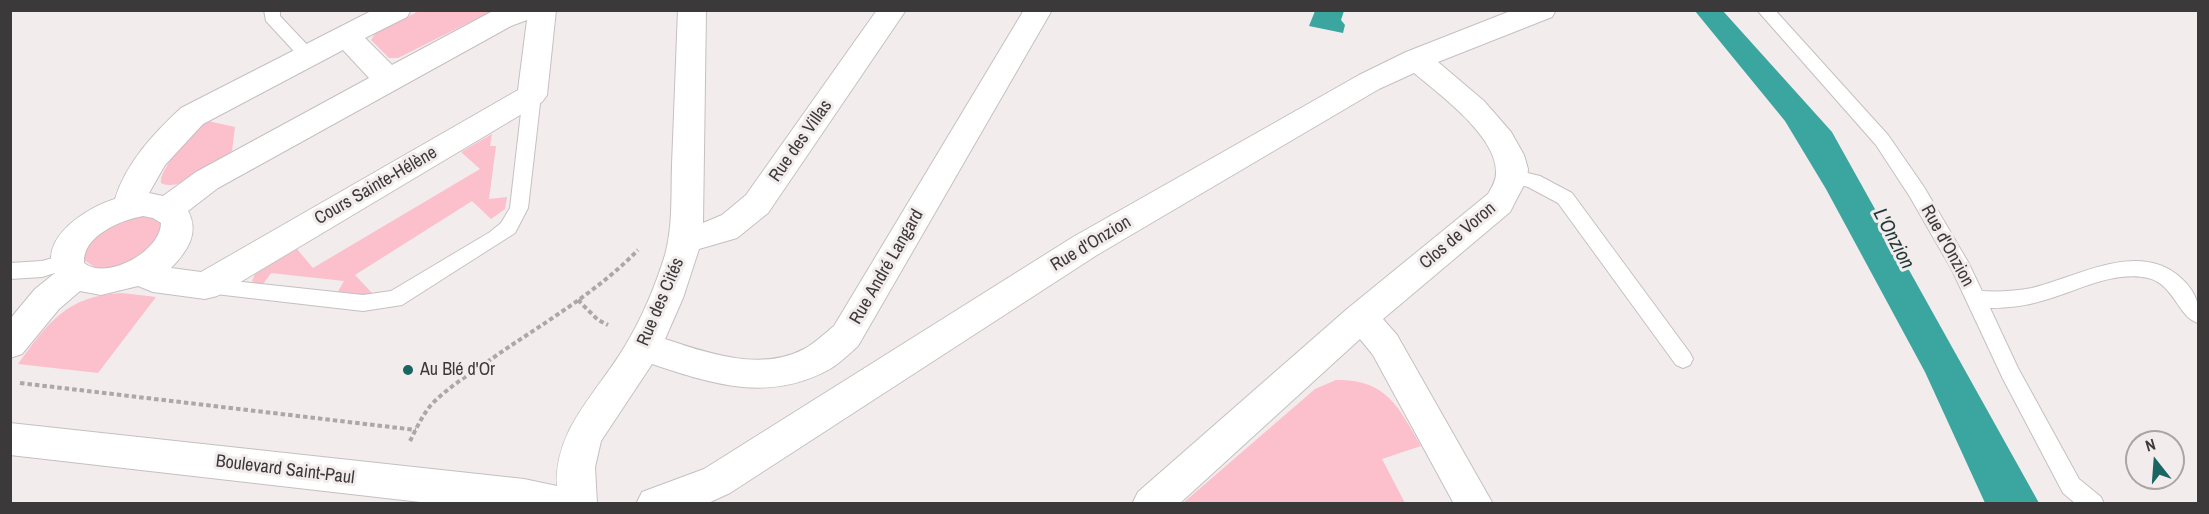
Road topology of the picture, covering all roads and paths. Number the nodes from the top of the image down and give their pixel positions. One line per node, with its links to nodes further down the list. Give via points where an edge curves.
1 (272, 10): 11 (lane, via 272,17)
2 (397, 10): 10 (street)
3 (529, 10): 13 (street, via 501,20)
4 (542, 10): 14 (street)
5 (692, 10): 18 (street, Rue des Cités)
6 (892, 10): 18 (street, Rue des Villas, via 757,204 721,232)
7 (1038, 10): 28 (street, Rue André Langard, via 846,336 815,361 770,375 741,375 715,369)
8 (1542, 10): 12 (street, Rue d'Onzion)
9 (1765, 10): 24 (lane, Rue d'Onzion, via 1882,140 1917,192)
10 (347, 37): 11 (street); 13 (street)
11 (308, 56): 16 (street, via 192,116 135,185)
12 (1416, 58): 15 (street, via 1492,129 1505,150); 36 (street, Rue d'Onzion, via 1085,246 717,481)
13 (389, 80): 17 (street, via 207,180)
14 (532, 95): 23 (street, Cours Sainte-Hélène); 23 (lane, via 519,208 514,220 497,237 414,289 395,299 363,303)
15 (1511, 176): 26 (street, Clos de Voron, via 1499,203); 29 (lane, via 1533,181 1565,198)
16 (129, 206): 17 (street); 20 (street, via 96,220 84,230 72,246)
17 (168, 208): 22 (street, via 179,226 176,237 157,261)
18 (686, 237): 28 (street, Rue des Cités, via 677,273)
19 (641, 246): 31 (path, via 615,274 443,395)
20 (71, 269): 21 (lane); 22 (street, via 87,281 103,282); 27 (street)
21 (10, 271)
22 (140, 271): 23 (street, via 153,279)
23 (205, 286)
24 (1976, 299): 25 (lane, via 2033,296 2129,268 2145,269 2174,283); 39 (lane, Rue d'Onzion, via 2010,373 2071,486)
25 (2199, 315)
26 (1359, 319): 37 (street, Clos de Voron); 38 (street, via 1385,345)
27 (10, 344)
28 (643, 345): 35 (street, Rue des Cités, via 584,437 576,466)
29 (1683, 359)
30 (10, 382): 31 (path)
31 (416, 430): 33 (path)
32 (10, 439): 33 (street, Boulevard Saint-Paul)
33 (389, 482): 34 (street, Boulevard Saint-Paul, via 524,496)
34 (560, 504)
35 (578, 504)
36 (655, 504)
37 (1151, 504)
38 (1474, 504)
39 (2093, 504)

